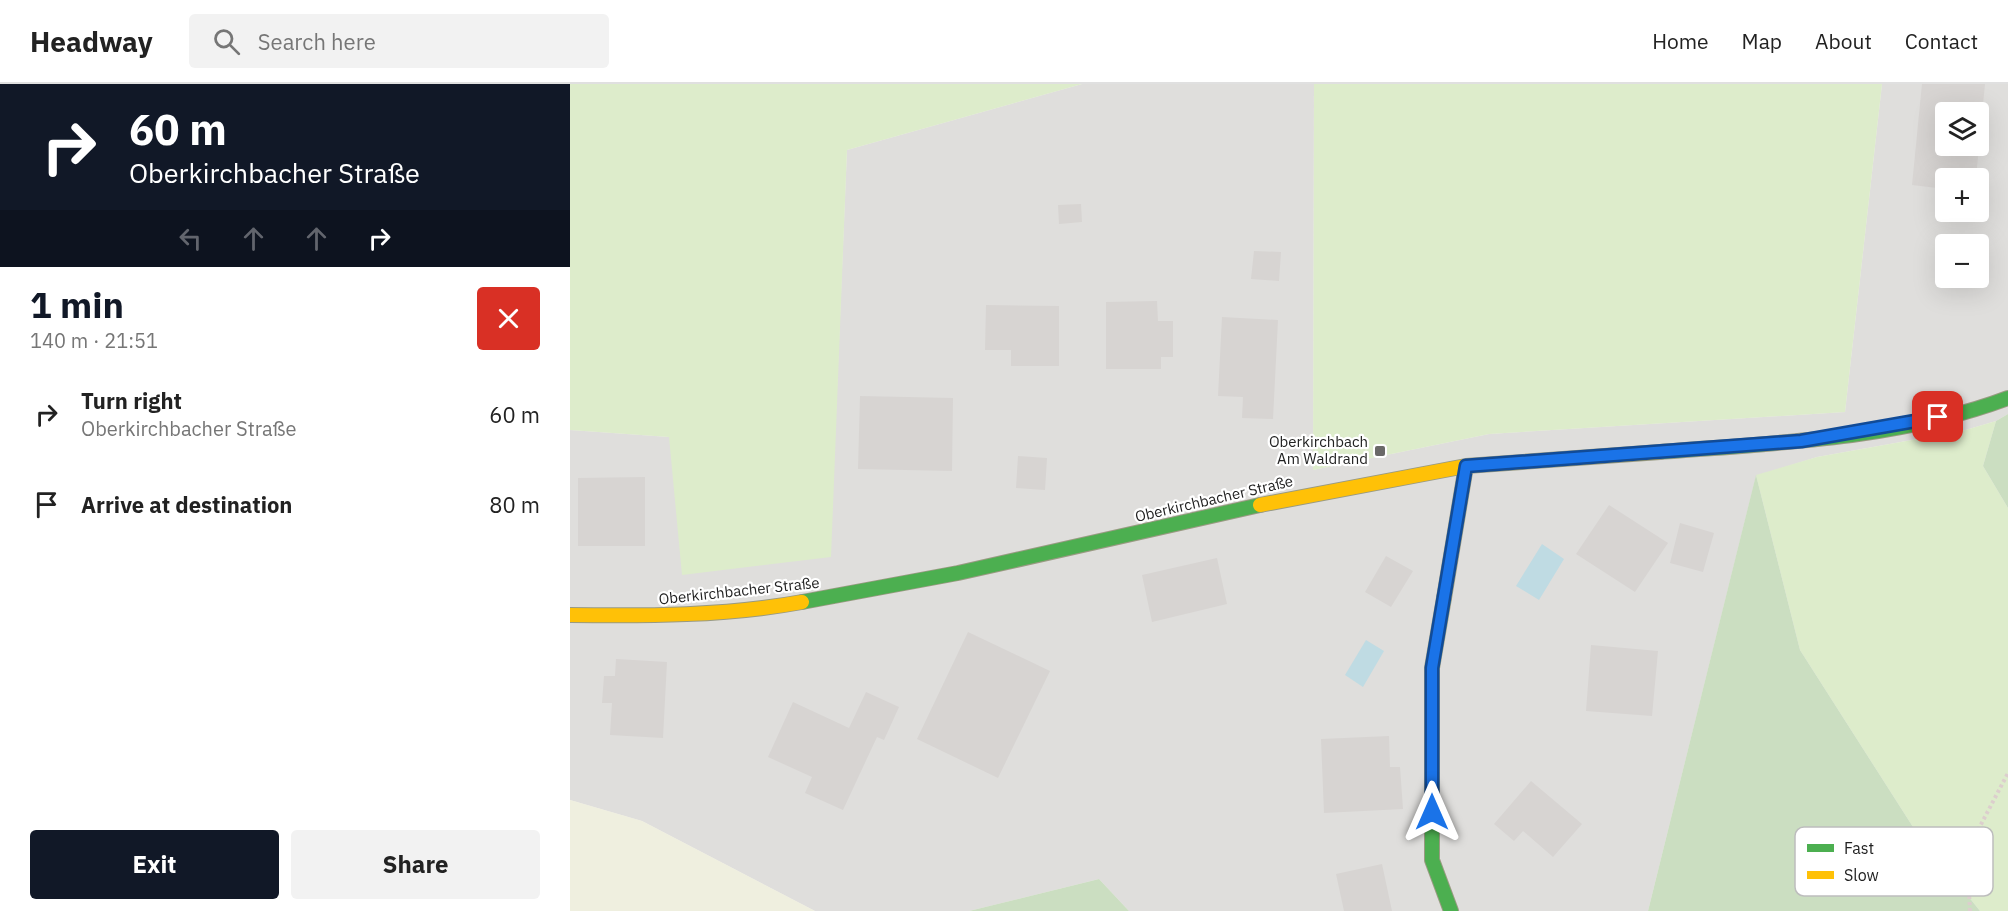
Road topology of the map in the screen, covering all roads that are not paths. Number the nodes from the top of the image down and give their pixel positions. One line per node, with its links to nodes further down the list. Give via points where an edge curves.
1 (2008, 398): 2 (street, Oberkirchbacher Straße, via 1893,427 1801,441)
2 (1466, 466): 3 (street, Oberkirchbacher Straße, via 1289,498 958,573 775,607 654,616); 4 (street, via 1432,668 1432,860)
3 (570, 615)
4 (1451, 911)

